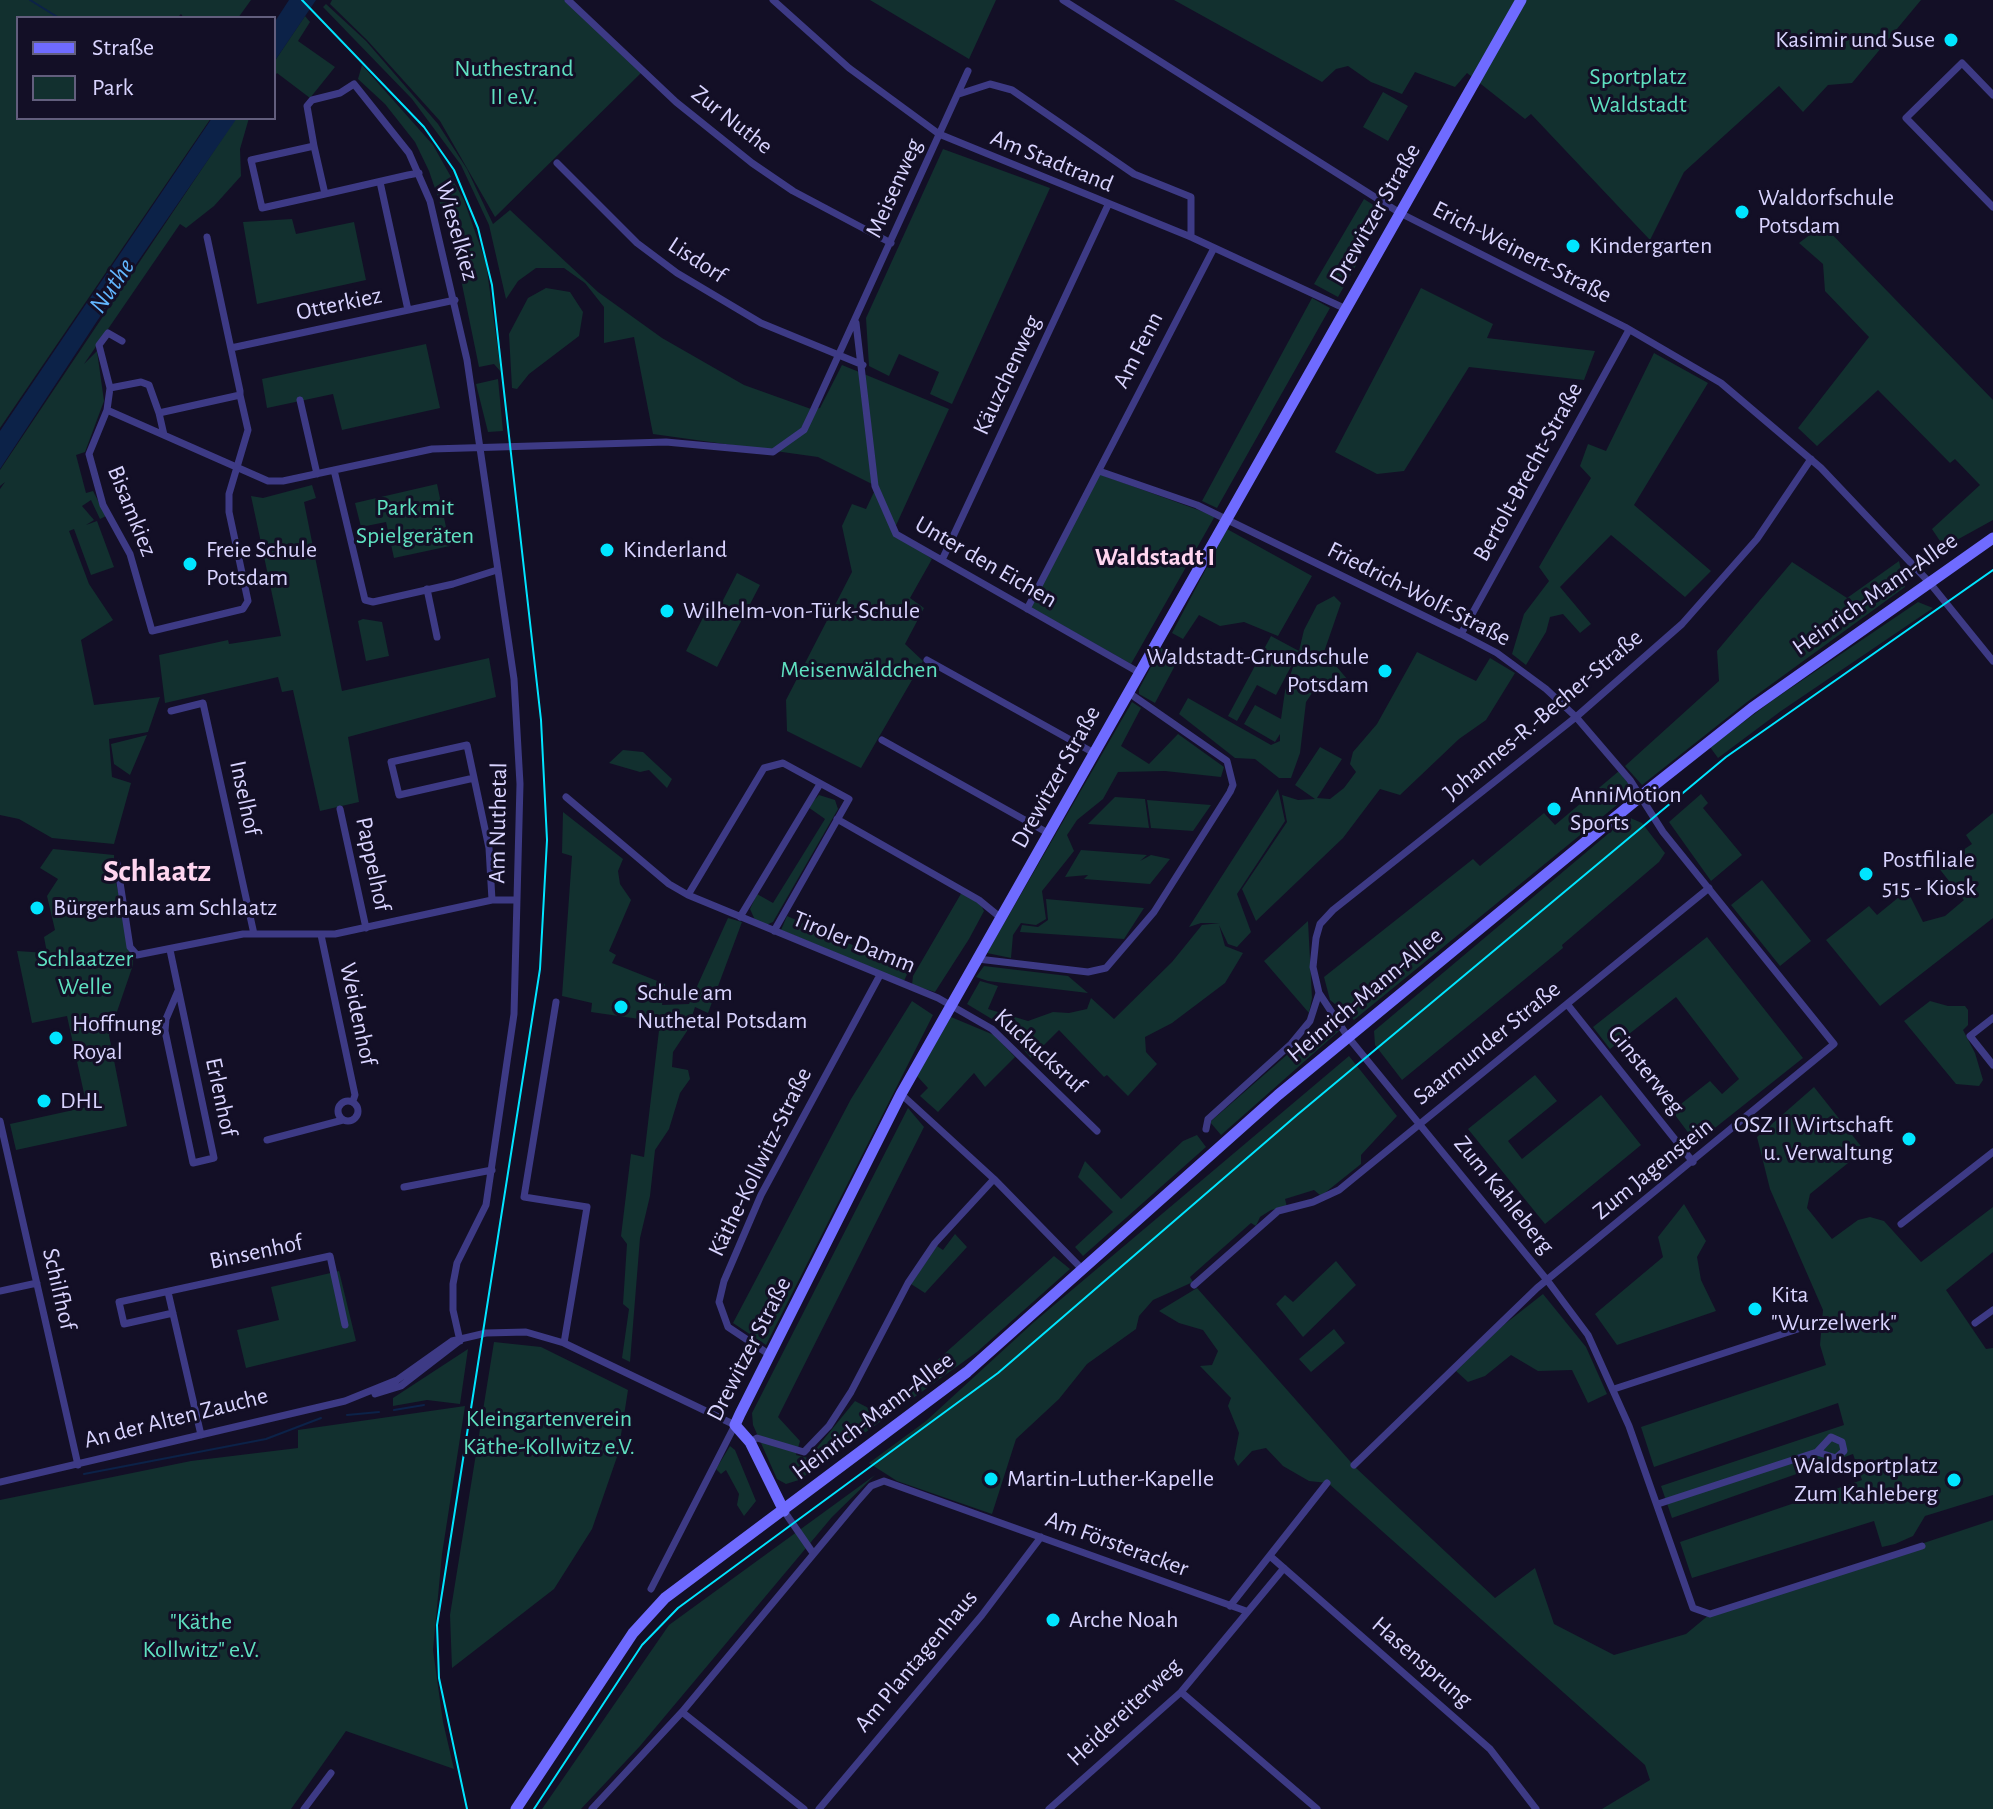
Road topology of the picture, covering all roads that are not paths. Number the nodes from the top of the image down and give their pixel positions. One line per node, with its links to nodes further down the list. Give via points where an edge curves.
1 (568, 0): 19 (street, Zur Nuthe, via 676,102 752,163)
2 (773, 0): 8 (street, Am Stadtrand, via 849,68)
3 (1063, 0): 16 (street, Erich-Weinert-Straße)
4 (1521, 0): 16 (main road, Drewitzer Straße)
5 (968, 71): 6 (street, Meisenweg)
6 (958, 95): 8 (street, Meisenweg); 18 (street, via 990,84 1012,90 1134,174 1191,197)
7 (1993, 95): 15 (street, via 1962,63 1906,118)
8 (939, 134): 14 (street, Am Stadtrand); 19 (street, Meisenweg)
9 (314, 146): 11 (street, Wieselkiez, via 307,106 354,84 393,130); 13 (street, Wieselkiez); 13 (street, Wieselkiez, via 251,160 256,183 262,208)
10 (557, 163): 28 (street, Lisdorf, via 637,243 677,273 761,323)
11 (419, 173): 12 (street, Wieselkiez); 21 (street, Wieselkiez, via 440,232)
12 (380, 182): 13 (street, Wieselkiez); 23 (street)
13 (325, 194)
14 (1108, 205): 18 (street, Am Stadtrand); 44 (street, Käuzchenweg)
15 (1993, 207)
16 (1400, 213): 22 (main road, Drewitzer Straße); 25 (street, Erich-Weinert-Straße)
17 (207, 237): 27 (street)
18 (1191, 237): 20 (street, Am Stadtrand)
19 (891, 243): 24 (street, Meisenweg)
20 (1214, 248): 22 (street, Am Stadtrand); 40 (street, Am Fenn)
21 (455, 300): 23 (street, Otterkiez); 36 (street, Am Nuthetal)
22 (1346, 309): 42 (main road, Drewitzer Straße)
23 (408, 310): 27 (street, Otterkiez)
24 (856, 321): 28 (street, Meisenweg); 29 (street)
25 (1629, 330): 37 (street, Erich-Weinert-Straße, via 1721,383); 49 (street, Bertolt-Brecht-Straße)
26 (122, 341): 30 (street, Bisamkiez, via 108,333 99,345)
27 (231, 348): 31 (street)
28 (839, 357): 29 (street); 36 (street, Meisenweg, via 804,430 773,452 666,442)
29 (863, 365): 44 (street, Unter den Eichen, via 877,494 896,534)
30 (110, 388): 33 (street, Bisamkiez); 34 (street, via 146,383)
31 (240, 395): 34 (street); 38 (street, via 248,430)
32 (300, 400): 41 (street)
33 (107, 410): 35 (street); 38 (street, Bisamkiez, via 89,454 103,505 130,554 152,631 247,605 229,512)
34 (159, 413): 35 (street)
35 (164, 435): 38 (street)
36 (480, 447): 39 (street, via 432,449); 45 (street, Am Nuthetal)
37 (1811, 459): 46 (street, Erich-Weinert-Straße); 56 (street, Johannes-R.-Becher-Straße, via 1722,581)
38 (237, 469): 41 (street, via 268,481)
39 (334, 470): 41 (street); 47 (street, via 365,600)
40 (1099, 471): 42 (street, via 1197,505); 48 (street, Am Fenn)
41 (317, 474)
42 (1226, 521): 49 (street, Friedrich-Wolf-Straße); 53 (main road, Drewitzer Straße)
43 (1993, 538): 46 (main road, Heinrich-Mann-Allee)
44 (942, 560): 48 (street, Unter den Eichen)
45 (497, 570): 47 (street); 70 (street, Am Nuthetal, via 519,749)
46 (1929, 582): 52 (street, Erich-Weinert-Straße); 62 (main road, Heinrich-Mann-Allee, via 1752,708)
47 (427, 589): 50 (street)
48 (1027, 609): 53 (street, Unter den Eichen)
49 (1461, 634): 56 (street, Friedrich-Wolf-Straße, via 1497,653)
50 (437, 637)
51 (927, 660): 58 (street)
52 (1993, 661)
53 (1140, 673): 54 (main road, Drewitzer Straße)
54 (1129, 693): 58 (main road, Drewitzer Straße); 78 (street, via 1227,761 1233,785 1170,888 1106,968 1088,972)
55 (171, 711): 75 (street, Inselhof, via 203,703)
56 (1576, 717): 62 (street, Friedrich-Wolf-Straße); 81 (street, Johannes-R.-Becher-Straße, via 1333,910 1316,938 1313,967)
57 (882, 740): 65 (street)
58 (1094, 753): 65 (main road, Drewitzer Straße)
59 (474, 778): 59 (street, via 467,745 391,762 399,795); 69 (street, via 489,848)
60 (820, 784): 64 (street, via 849,799); 68 (street, via 783,763 764,768); 71 (street)
61 (566, 797): 68 (street, Tiroler Damm)
62 (1640, 797): 67 (street); 86 (main road, Heinrich-Mann-Allee)
63 (340, 809): 73 (street, Pappelhof)
64 (837, 819): 72 (street, via 979,900); 74 (street)
65 (1048, 833): 72 (main road, Drewitzer Straße)
66 (117, 863): 77 (street, via 133,952)
67 (1709, 888): 83 (street, Saarmunder Straße); 97 (street, Zum Jagenstein, via 1834,1044)
68 (688, 895): 71 (street, Tiroler Damm)
69 (492, 900): 70 (street); 73 (street)
70 (517, 900): 98 (street, Am Nuthetal, via 514,1014)
71 (740, 917): 74 (street, Tiroler Damm)
72 (1001, 918): 78 (main road, Drewitzer Straße)
73 (366, 928): 76 (street)
74 (774, 931): 79 (street, Tiroler Damm)
75 (254, 934): 76 (street); 77 (street)
76 (321, 935): 89 (street, Weidenhof)
77 (170, 950): 80 (street, Erlenhof)
78 (978, 959): 84 (main road, Drewitzer Straße)
79 (880, 975): 84 (street, Tiroler Damm); 115 (street, Käthe-Kollwitz-Straße, via 767,1184 724,1281 719,1302 728,1327)
80 (178, 991): 80 (street, Erlenhof, via 165,1031 193,1163 214,1158)
81 (1319, 993): 86 (street, Johannes-R.-Becher-Straße); 93 (street, via 1310,1021 1291,1044 1208,1119)
82 (556, 1002): 114 (street, via 524,1197 587,1207)
83 (1567, 1004): 92 (street, Saarmunder Straße); 97 (street, Ginsterweg)
84 (952, 1006): 88 (main road, Drewitzer Straße); 94 (street, Kuckucksruf, via 997,1032)
85 (1993, 1018): 87 (street, via 1970,1036)
86 (1348, 1037): 92 (street, Zum Kahleberg); 102 (main road, Heinrich-Mann-Allee)
87 (1993, 1065)
88 (901, 1094): 99 (street); 115 (main road, Drewitzer Straße)
89 (353, 1101): 90 (street, Weidenhof, via 340,1105); 90 (street, Weidenhof, via 357,1117)
90 (343, 1120): 95 (street)
91 (0, 1121): 104 (street, Schilfhof)
92 (1419, 1123): 103 (street, Zum Kahleberg); 105 (street, Saarmunder Straße, via 1339,1190 1278,1211)
93 (1206, 1129)
94 (1097, 1131)
95 (267, 1140)
96 (1993, 1152): 101 (street)
97 (1693, 1162): 103 (street, Zum Jagenstein)
98 (492, 1170): 100 (street); 113 (street, Am Nuthetal, via 486,1205 457,1263 453,1284)
99 (994, 1179): 102 (street); 119 (street, via 935,1243 908,1283 829,1426 804,1452 757,1438)
100 (404, 1187)
101 (1901, 1224)
102 (1082, 1269): 126 (main road, Heinrich-Mann-Allee, via 939,1396)
103 (1547, 1280): 116 (street, Zum Kahleberg, via 1588,1335); 122 (street, Zum Jagenstein)
104 (37, 1283): 106 (street); 121 (street, Schilfhof)
105 (1194, 1285)
106 (0, 1291)
107 (168, 1292): 109 (street); 109 (street, Binsenhof, via 119,1302 124,1324); 111 (street, Binsenhof, via 330,1256)
108 (1993, 1310): 110 (street)
109 (173, 1313): 118 (street)
110 (1975, 1323)
111 (345, 1325)
112 (1804, 1327): 116 (street)
113 (460, 1341): 114 (street, An der Alten Zauche, via 506,1331); 118 (street, An der Alten Zauche, via 362,1396)
114 (564, 1343): 117 (street, An der Alten Zauche)
115 (770, 1355): 117 (main road, Drewitzer Straße)
116 (1614, 1389): 125 (street, Zum Kahleberg)
117 (735, 1425): 119 (main road, An der Alten Zauche); 132 (street, Drewitzer Straße)
118 (201, 1435): 121 (street, An der Alten Zauche)
119 (750, 1442): 126 (main road, An der Alten Zauche)
120 (1817, 1452): 125 (street)
121 (78, 1465): 123 (street, An der Alten Zauche)
122 (1354, 1465)
123 (0, 1482)
124 (1327, 1483): 130 (street)
125 (1658, 1504): 128 (street, Zum Kahleberg, via 1693,1608 1700,1613)
126 (784, 1511): 129 (street, Heinrich-Mann-Allee); 139 (main road, Heinrich-Mann-Allee, via 651,1612)
127 (1041, 1537): 129 (street, Am Försteracker, via 884,1481 871,1486); 133 (street, Am Försteracker); 142 (street, Am Plantagenhaus)
128 (1922, 1546)
129 (813, 1553): 136 (street)
130 (1270, 1556): 131 (street, Hasensprung); 133 (street)
131 (1284, 1568): 134 (street, Heidereiterweg); 145 (street, Hasensprung, via 1490,1749)
132 (651, 1589)
133 (1230, 1606): 134 (street, Am Försteracker)
134 (1246, 1611): 135 (street, Heidereiterweg)
135 (1181, 1692): 143 (street, Heidereiterweg); 144 (street)
136 (682, 1712): 140 (street); 141 (street)
137 (331, 1773): 138 (street)
138 (304, 1809)
139 (516, 1809)
140 (592, 1809)
141 (804, 1809)
142 (819, 1809)
143 (1049, 1809)
144 (1317, 1809)
145 (1536, 1809)

